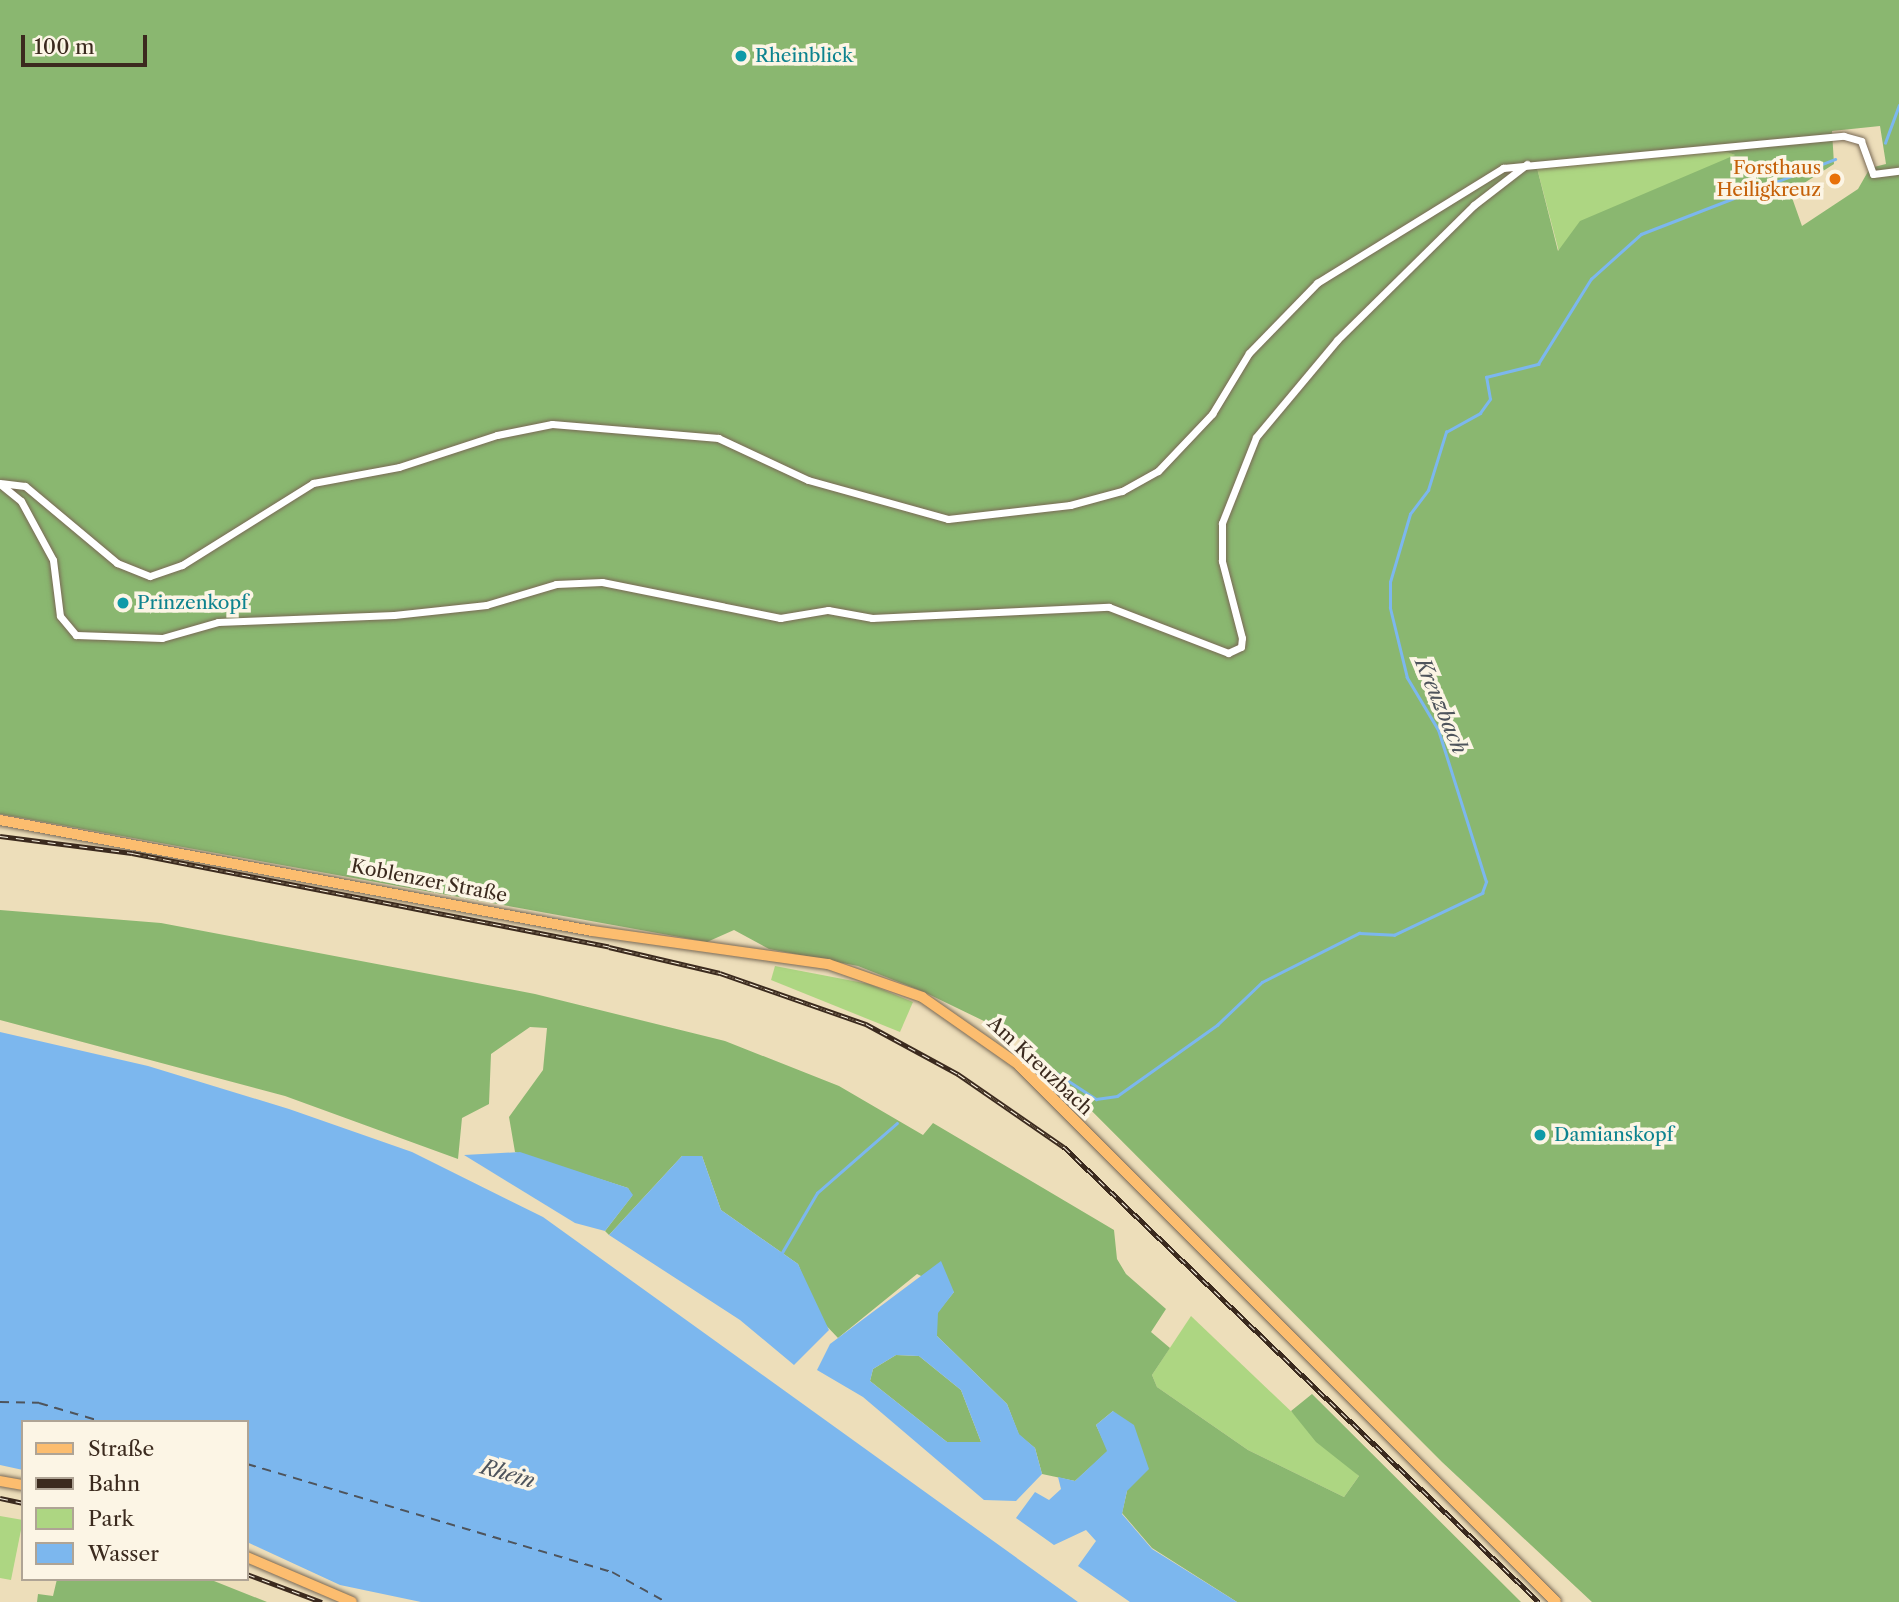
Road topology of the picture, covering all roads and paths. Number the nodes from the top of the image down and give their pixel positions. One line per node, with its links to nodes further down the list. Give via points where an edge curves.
1 (1531, 162): 2 (street, via 1844,136 1861,141 1873,174); 3 (street, via 1486,177 1337,267 1249,353 1212,414 1167,463 1122,491 1070,505 947,519 808,480 718,438 552,424 497,435 399,467 313,483 174,570 150,576 117,563 25,486); 3 (street, via 1474,205 1338,340 1256,437 1222,523 1225,579 1242,638 1228,653 1098,606 872,618 828,610 780,618 602,582 556,584 486,605 394,615 218,622 162,638 76,635 60,616 54,560 21,501)
2 (1899, 171)
3 (0, 483)
4 (0, 820): 5 (main road, Koblenzer Straße, via 592,931)
5 (852, 970): 10 (main road, Am Kreuzbach, via 922,997 987,1038)
6 (0, 1481): 7 (main road)
7 (21, 1485)
8 (248, 1557): 9 (main road)
9 (352, 1602)
10 (1556, 1602)

